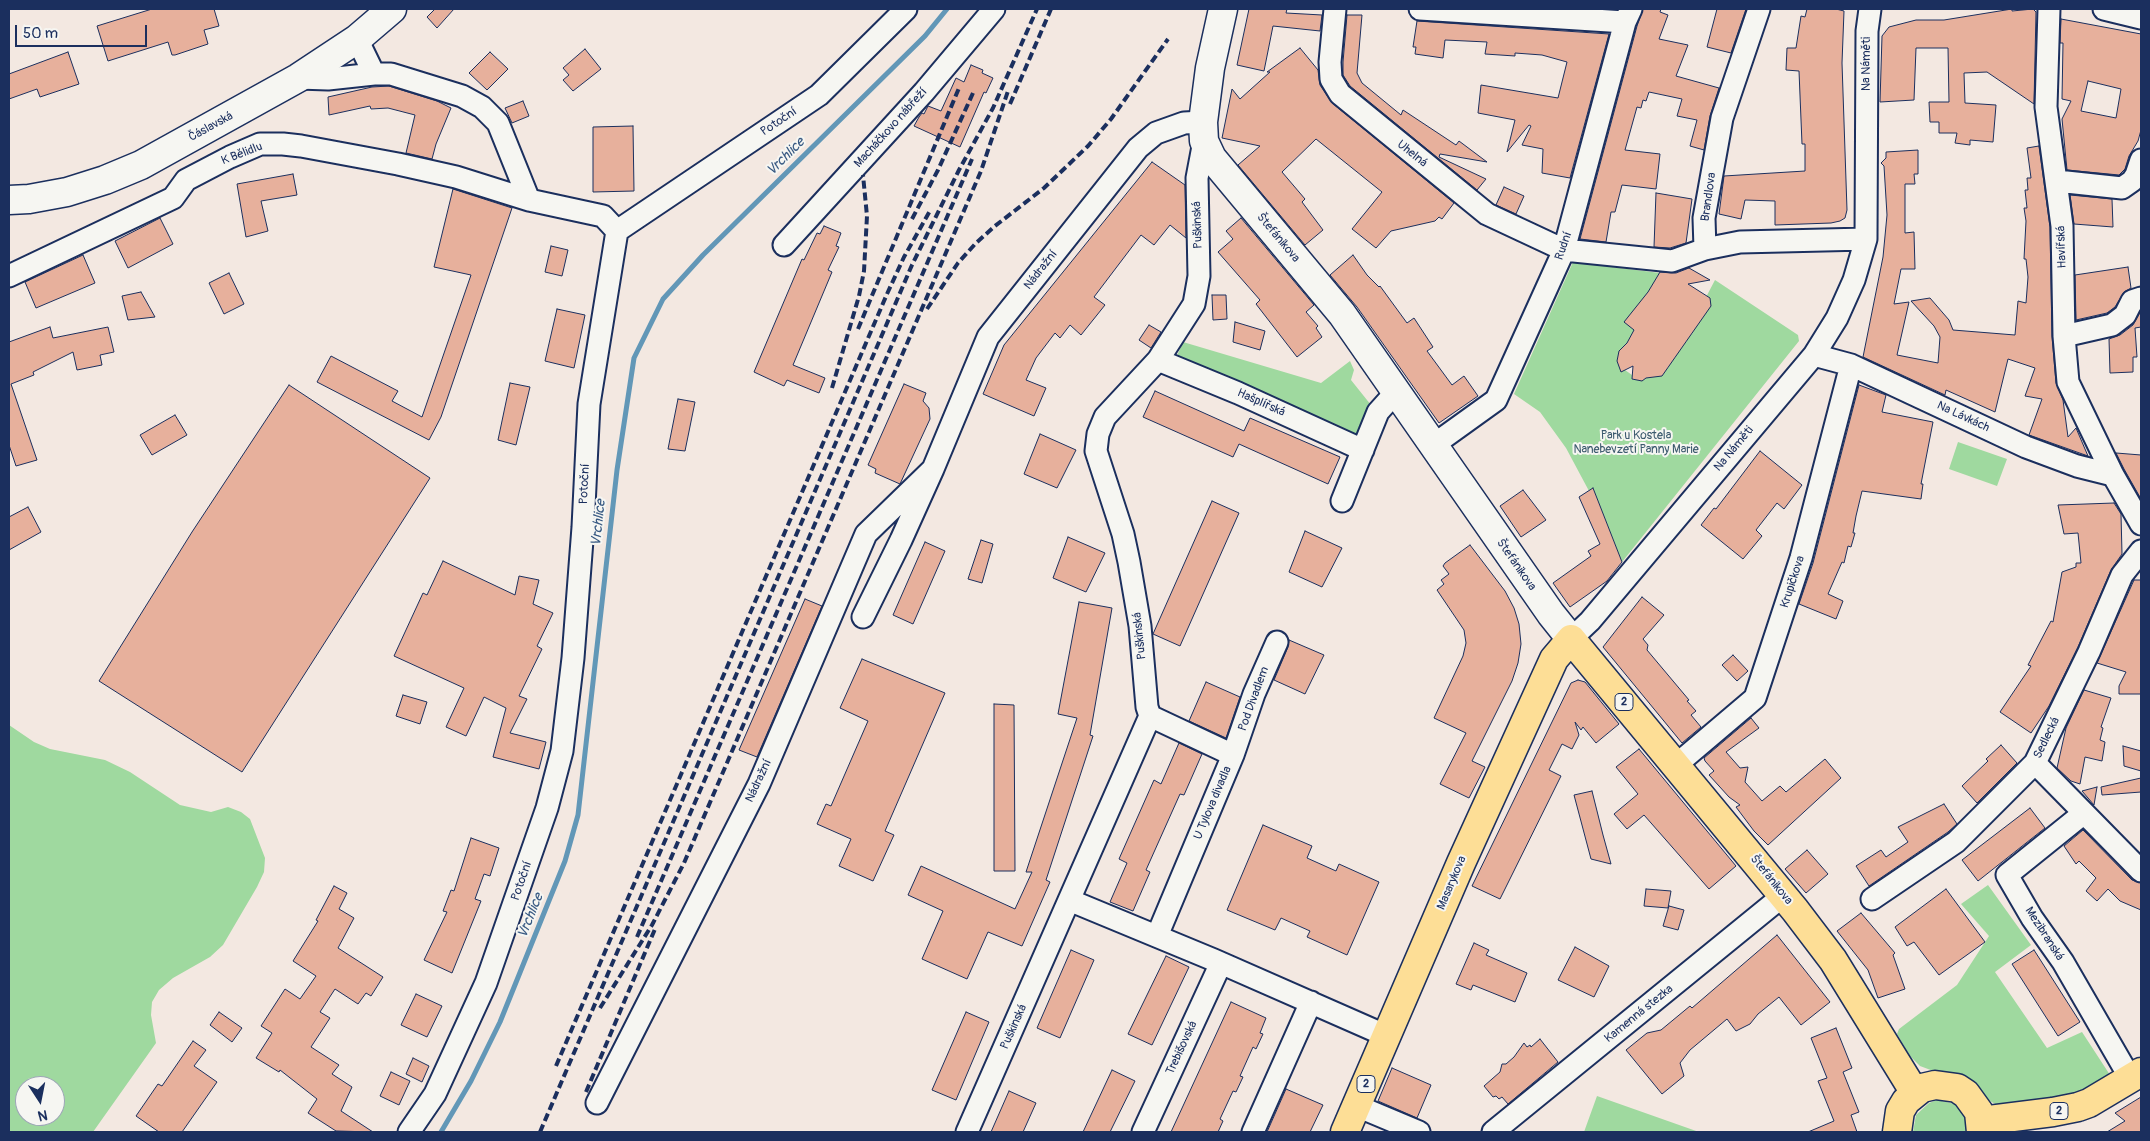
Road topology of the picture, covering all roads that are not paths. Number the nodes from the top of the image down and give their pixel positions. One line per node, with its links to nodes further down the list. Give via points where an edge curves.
1 (392, 9): 13 (street, Čáslavská)
2 (906, 9): 21 (street, Potoční, via 819,95)
3 (994, 9): 23 (street, Macháčkovo nábřeží, via 924,92)
4 (1223, 9): 16 (street, via 1210,68)
5 (1335, 9): 25 (street, Uhelná, via 1330,71 1340,94 1487,214)
6 (1420, 9): 11 (street)
7 (1759, 9): 24 (street, Brandlova, via 1722,118 1704,218)
8 (1870, 9): 22 (street, Na Náměti)
9 (2049, 9): 18 (street, Havířská, via 2046,107)
10 (2104, 9): 12 (street)
11 (1628, 15): 25 (street, Rudní)
12 (2141, 18)
13 (357, 39): 14 (street); 15 (street, Čáslavská)
14 (374, 74): 15 (street, via 328,79); 20 (street, via 391,74 462,96 482,107 498,123)
15 (298, 78): 19 (street, Čáslavská, via 141,165 67,192)
16 (1204, 131): 30 (street, Puškinská, via 1196,178 1198,291 1194,304); 32 (street, Štefánikova, via 1212,158 1342,314); 35 (street, Nádražní, via 1184,122 1156,133 1138,148 988,337)
17 (2141, 160): 18 (street, via 2132,181 2122,188)
18 (2057, 180): 28 (street, Havířská, via 2062,233)
19 (9, 200)
20 (530, 200): 21 (street, K Bělidlu, via 603,216); 26 (street, K Bělidlu, via 408,166 292,145 260,144 186,180 173,198)
21 (617, 231): 61 (street, Potoční, via 589,404 573,658 562,751 547,808 486,983 435,1094)
22 (1866, 239): 24 (street, via 1740,242); 29 (street, Na Náměti, via 1854,280 1837,318)
23 (784, 245)
24 (1705, 249): 25 (street, via 1672,261)
25 (1564, 250): 33 (street, Rudní, via 1496,400)
26 (9, 276)
27 (2141, 298): 28 (street, via 2132,301 2125,315 2112,326)
28 (2064, 336): 36 (street, Havířská, via 2068,382)
29 (1814, 355): 31 (street, Na Lávkách); 41 (street, Na Náměti, via 1590,621)
30 (1158, 360): 34 (street, Hašplířská); 43 (street, Puškinská, via 1105,417 1096,451 1123,534 1140,626)
31 (1851, 365): 36 (street, Na Lávkách, via 2026,447); 46 (street, Krupičkova, via 1801,558 1755,698)
32 (1396, 392): 33 (street, Štefánikova); 34 (street, via 1378,412)
33 (1432, 446): 41 (street, Štefánikova)
34 (1363, 450): 37 (street)
35 (933, 469): 40 (street, Nádražní); 58 (street, Nádražní, via 866,534 759,784)
36 (2113, 475): 38 (street, Havířská)
37 (1342, 501)
38 (2141, 524)
39 (2141, 551): 45 (street, Sedlecká, via 2122,575)
40 (863, 617)
41 (1571, 639): 46 (main road, Štefánikova / 2); 55 (main road, Masarykova / 2, via 1554,659)
42 (1277, 642): 44 (street, Pod Divadlem, via 1254,694)
43 (1150, 716): 44 (street, U Tylova divadla); 51 (street, Puškinská)
44 (1233, 755): 52 (street, U Tylova divadla)
45 (2035, 763): 47 (street); 50 (street, Sedlecká, via 1956,842)
46 (1676, 765): 49 (main road, Štefánikova / 2)
47 (2084, 813): 48 (street); 56 (street, Mezibranská, via 2007,874 2032,918)
48 (2141, 870)
49 (1784, 895): 57 (main road, Štefánikova / 2, via 1833,960); 67 (street, Kamenná stezka)
50 (1872, 899)
51 (1069, 900): 52 (street); 62 (street, Puškinská)
52 (1157, 936): 53 (street)
53 (1221, 963): 54 (street); 63 (street, Trebišovská)
54 (1311, 1002): 55 (street); 64 (street)
55 (1387, 1036): 59 (main road, Masarykova / 2)
56 (2136, 1075): 60 (main road, 2, via 2078,1107)
57 (1915, 1093): 60 (main road, 2, via 1935,1085 1957,1088 1974,1102); 68 (main road, via 1900,1111)
58 (597, 1104)
59 (1357, 1106): 65 (main road, Masarykova / 2); 66 (street)
60 (1981, 1126)
61 (410, 1132)
62 (967, 1132)
63 (1143, 1132)
64 (1253, 1132)
65 (1345, 1132)
66 (1419, 1132)
67 (1493, 1132)
68 (1898, 1132)

